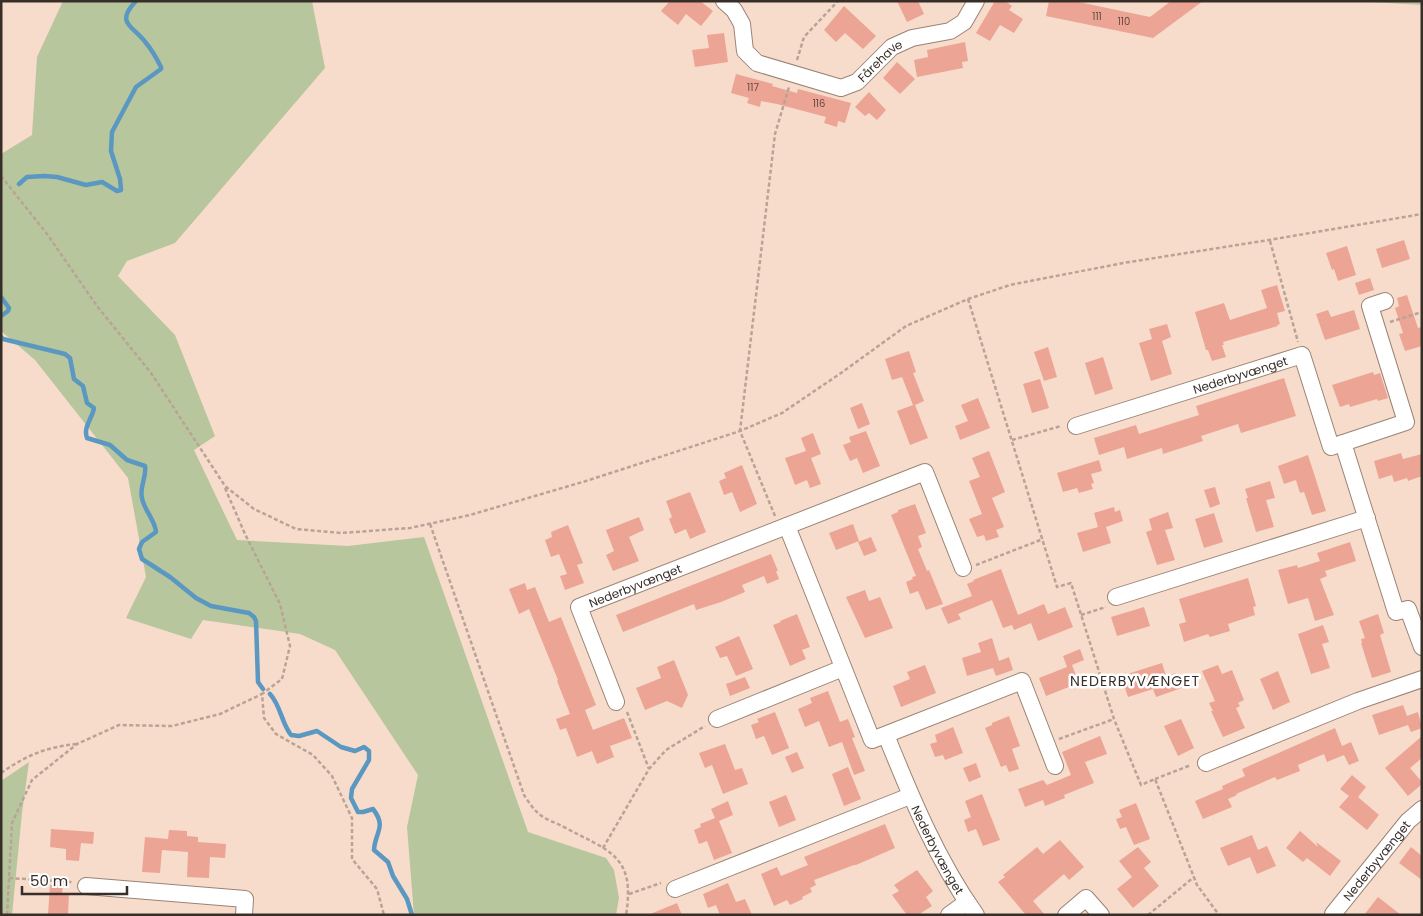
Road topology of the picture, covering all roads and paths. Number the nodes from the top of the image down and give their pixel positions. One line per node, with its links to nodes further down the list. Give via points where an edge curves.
1 (724, 1): 4 (street, Fårehave, via 742,24 745,51 757,63)
2 (838, 1): 4 (path, via 804,37)
3 (976, 1): 4 (street, Fårehave, via 964,22 950,31 912,38 892,47 857,82 841,88)
4 (793, 74): 14 (path, via 775,134)
5 (1, 176): 17 (path, via 151,373)
6 (1422, 214): 7 (path)
7 (1269, 240): 8 (path, via 1010,285); 12 (path)
8 (968, 299): 14 (path, via 906,326 782,413); 15 (path)
9 (1385, 301): 11 (street, via 1370,306)
10 (1422, 312): 11 (path)
11 (1376, 326): 16 (street, via 1406,422)
12 (1302, 355): 13 (street, Nederbyvænget); 16 (street, Nederbyvænget, via 1331,447)
13 (1076, 426): 15 (path, via 1074,422)
14 (740, 431): 19 (path, via 586,481); 20 (path)
15 (1012, 440): 21 (path)
16 (1343, 444): 18 (street)
17 (225, 486): 19 (path, via 254,509 296,529 341,533); 29 (path, via 280,604 290,646 282,678)
18 (1367, 518): 23 (street); 24 (street, via 1396,612)
19 (430, 524): 43 (path, via 524,795 538,814)
20 (784, 527): 22 (street, Nederbyvænget, via 925,472); 27 (street); 30 (street, Nederbyvænget, via 579,608)
21 (1042, 539): 22 (path); 25 (path, via 1057,587 1071,583)
22 (963, 568)
23 (1116, 597): 25 (path, via 1116,604)
24 (1415, 607): 26 (street)
25 (1081, 615): 32 (path)
26 (1422, 647)
27 (843, 668): 31 (street); 33 (street, via 872,740)
28 (1422, 679): 36 (street, via 1358,701)
29 (262, 694): 34 (path, via 220,714 172,726 119,725); 54 (path, via 264,718 276,734 313,755 332,776 352,818 352,859 377,890)
30 (616, 702): 38 (path, via 624,705)
31 (717, 719): 38 (path, via 666,750)
32 (1114, 719): 35 (path); 40 (path, via 1141,785)
33 (886, 735): 35 (street, via 1022,681); 41 (street, Nederbyvænget)
34 (77, 744): 39 (path, via 42,750); 45 (path, via 32,780 12,823)
35 (1046, 744): 37 (street)
36 (1206, 763): 40 (path, via 1201,761)
37 (1055, 766)
38 (649, 769): 43 (path)
39 (1, 773)
40 (1155, 779): 44 (path)
41 (910, 796): 47 (street, Nederbyvænget); 50 (street, Nederbyvænget, via 940,858)
42 (1422, 809): 51 (street, Nederbyvænget, via 1408,821)
43 (602, 848): 49 (path, via 619,859 625,870)
44 (1194, 877): 59 (path); 60 (path)
45 (9, 878): 46 (path); 52 (path)
46 (86, 886): 53 (street, via 245,899)
47 (675, 889)
48 (640, 890): 49 (path)
49 (629, 894): 55 (path)
50 (971, 908): 56 (street, Nederbyvænget)
51 (1333, 914)
52 (8, 915)
53 (244, 915)
54 (384, 915)
55 (626, 915)
56 (949, 915)
57 (1066, 915): 58 (street, via 1086,898)
58 (1101, 915)
59 (1148, 915)
60 (1219, 915)

